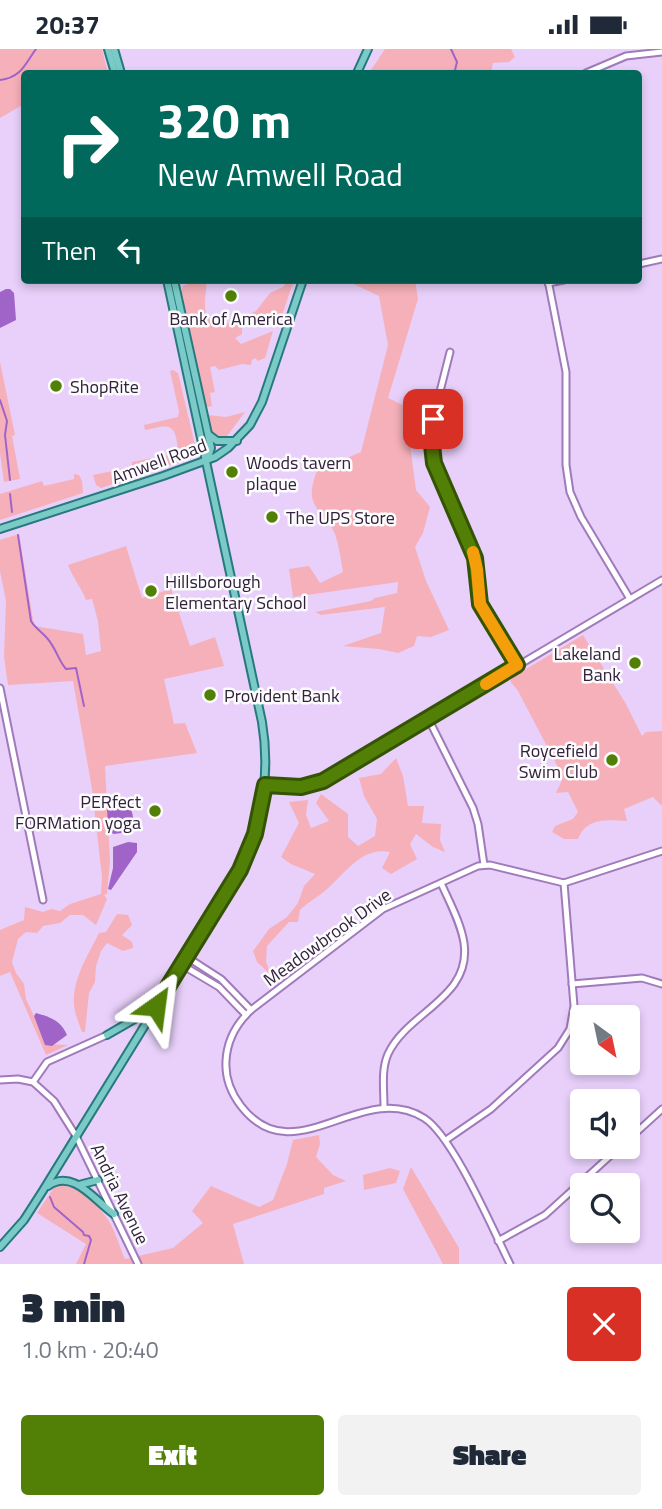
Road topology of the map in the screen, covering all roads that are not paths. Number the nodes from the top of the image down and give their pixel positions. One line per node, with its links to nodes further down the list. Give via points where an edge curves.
1 (108, 49): 5 (main road)
2 (114, 49): 6 (main road)
3 (368, 49): 7 (main road)
4 (662, 52): 8 (street, via 626,56)
5 (114, 70)
6 (120, 70)
7 (358, 70)
8 (593, 70)
9 (662, 259): 10 (street)
10 (642, 263)
11 (168, 284): 18 (main road)
12 (175, 284): 16 (main road)
13 (302, 284): 17 (main road, Amwell Road, via 262,402)
14 (548, 284): 21 (street, via 566,372 570,492)
15 (450, 352): 22 (street, via 432,427 434,463 475,558 480,604)
16 (208, 434): 17 (main road, via 218,441); 18 (main road)
17 (236, 440): 18 (main road, Amwell Road)
18 (208, 460): 19 (main road, Amwell Road); 25 (main road, via 262,722)
19 (0, 529)
20 (662, 580): 21 (street)
21 (629, 599): 22 (street)
22 (517, 665): 24 (street)
23 (0, 688): 30 (street)
24 (428, 718): 25 (street, via 323,781 301,787); 27 (street, via 476,815)
25 (265, 785): 31 (main road, via 246,859)
26 (662, 851): 29 (street)
27 (484, 865): 28 (street, Meadowbrook Drive); 29 (street)
28 (441, 883): 36 (street, Meadowbrook Drive, via 383,909); 41 (street, via 463,935 464,962 449,992 391,1049 384,1072)
29 (564, 883): 33 (street)
30 (43, 900)
31 (187, 957): 32 (main road); 36 (street, via 221,979)
32 (182, 965): 35 (main road); 37 (street, via 219,987)
33 (572, 984): 34 (street, via 642,978); 45 (street, via 574,1014 562,1043 491,1109)
34 (662, 984)
35 (156, 1006): 38 (main road); 44 (main road)
36 (251, 1010): 37 (street, Meadowbrook Drive)
37 (246, 1015): 41 (street, Meadowbrook Drive, via 231,1036 226,1070 235,1098 257,1121 302,1132)
38 (107, 1035): 40 (street, via 47,1062)
39 (0, 1080): 40 (street)
40 (33, 1082): 44 (street, Andria Avenue, via 54,1101)
41 (384, 1107): 45 (street, Meadowbrook Drive, via 416,1114 431,1122)
42 (662, 1109): 43 (street)
43 (640, 1129)
44 (76, 1136): 47 (street, Andria Avenue); 49 (main road)
45 (446, 1140): 51 (street, Meadowbrook Drive)
46 (607, 1159): 51 (street, via 545,1215)
47 (98, 1180): 48 (main road); 50 (street, Andria Avenue)
48 (79, 1185): 49 (main road, via 57,1180); 50 (main road)
49 (42, 1192): 52 (main road)
50 (114, 1214): 53 (street, Andria Avenue)
51 (498, 1241): 54 (street, Meadowbrook Drive)
52 (0, 1247)
53 (138, 1264)
54 (510, 1264)

